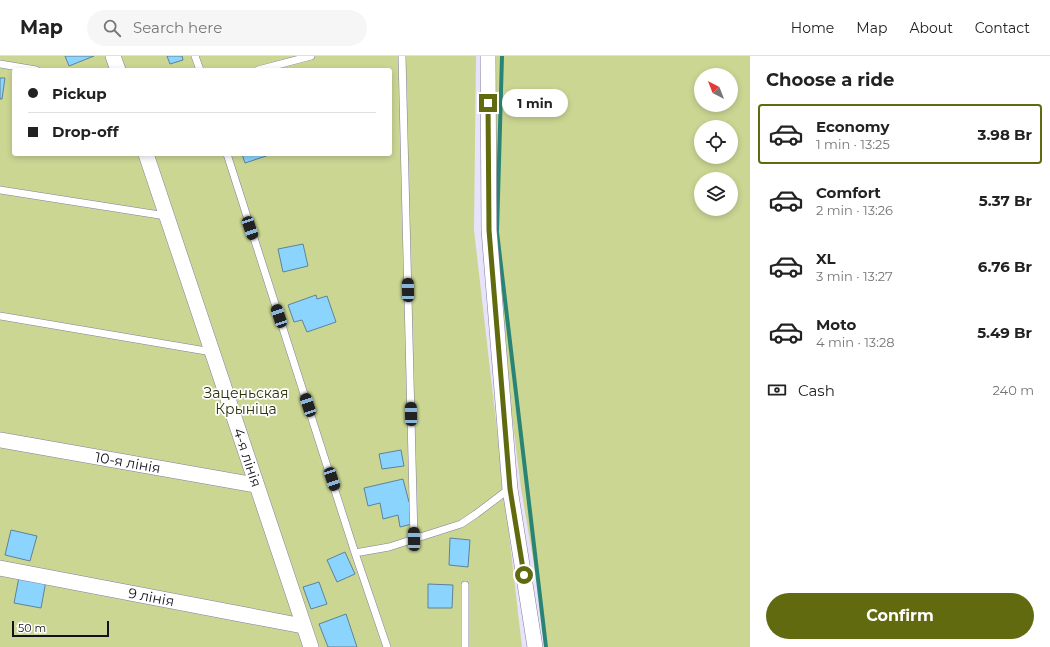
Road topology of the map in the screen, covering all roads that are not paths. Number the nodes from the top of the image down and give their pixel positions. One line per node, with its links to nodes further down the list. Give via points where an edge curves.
1 (113, 56): 8 (street)
2 (195, 56): 9 (lane)
3 (311, 56): 10 (lane)
4 (402, 56): 20 (lane)
5 (488, 56): 19 (street, via 489,230)
6 (0, 64): 7 (lane)
7 (24, 68)
8 (117, 68)
9 (199, 68)
10 (266, 68)
11 (147, 156): 14 (street, 4-я лінія)
12 (228, 156): 21 (lane)
13 (0, 190): 14 (lane)
14 (166, 216): 16 (street, 4-я лінія)
15 (0, 316): 16 (lane)
16 (212, 352): 18 (street, 4-я лінія)
17 (0, 440): 18 (street, 10-я лінія)
18 (256, 485): 24 (street, 4-я лінія)
19 (510, 489): 20 (lane, via 461,524); 28 (street)
20 (414, 539): 21 (lane, via 389,547)
21 (355, 553): 26 (lane)
22 (0, 568): 24 (street, 9 лінія)
23 (465, 585): 27 (lane)
24 (303, 626): 25 (street, 4-я лінія)
25 (311, 647)
26 (387, 647)
27 (465, 647)
28 (535, 647)

